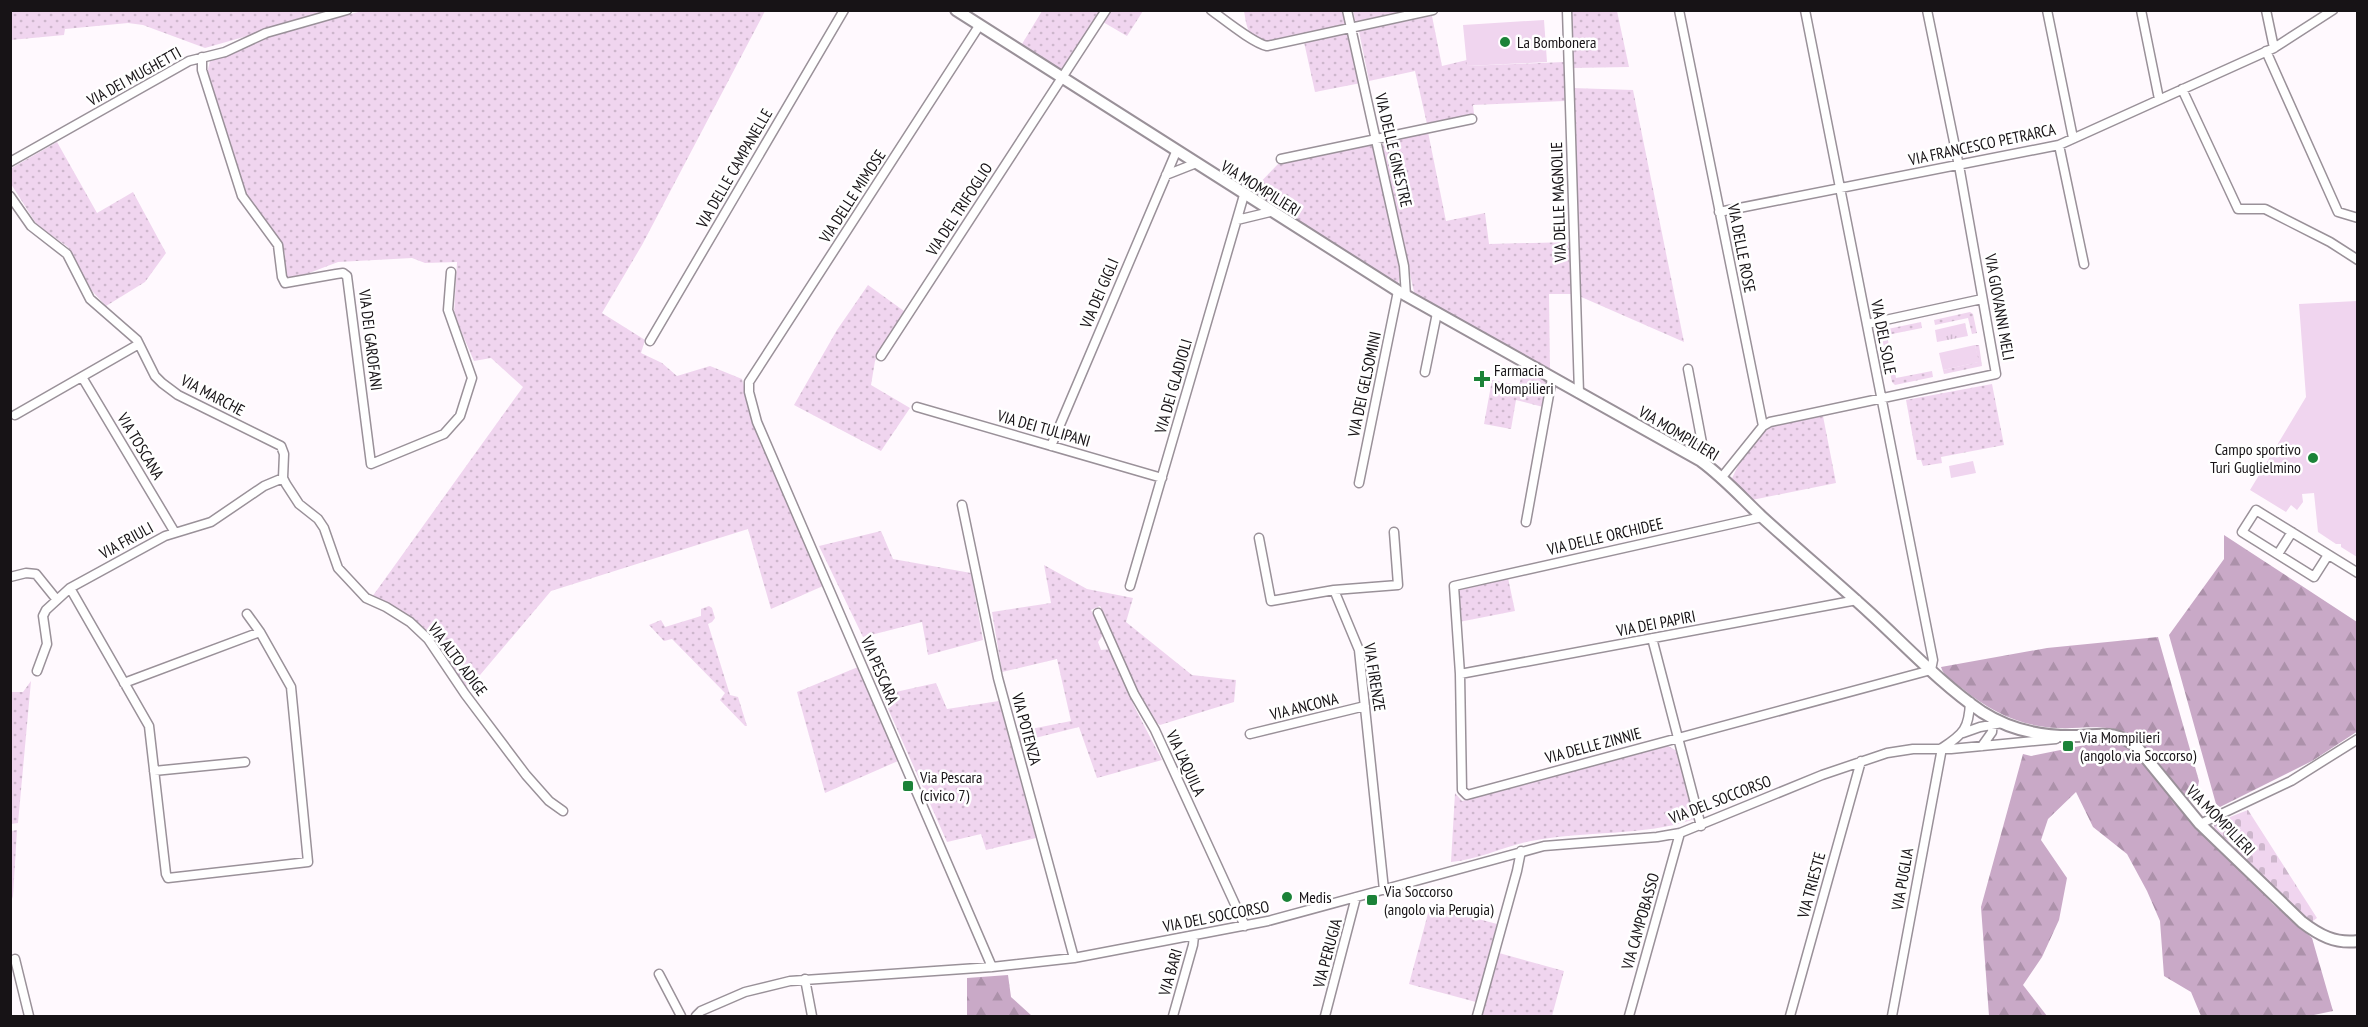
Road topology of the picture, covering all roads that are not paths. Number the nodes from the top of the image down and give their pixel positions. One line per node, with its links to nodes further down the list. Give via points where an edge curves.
1 (347, 10): 19 (street, VIA DEI MUGHETTI, via 266,33 225,52)
2 (844, 10): 47 (street, VIA DELLE CAMPANELLE)
3 (956, 10): 16 (street, VIA MOMPILIERI)
4 (1106, 10): 20 (street, VIA DEL TRIFOGLIO)
5 (1211, 10): 17 (street, via 1266,46)
6 (1347, 10): 17 (street, VIA DELLE GINESTRE)
7 (1433, 10): 17 (street)
8 (1566, 10): 55 (street, VIA DELLE MAGNOLIE)
9 (1679, 10): 37 (street, VIA DELLE ROSE)
10 (1804, 10): 33 (street, VIA DEL SOLE)
11 (1927, 10): 31 (street, VIA GIOVANNI MELI)
12 (2047, 10): 24 (street)
13 (2141, 10): 22 (street)
14 (2266, 10): 18 (street)
15 (2333, 10): 18 (street, VIA FRANCESCO PETRARCA)
16 (979, 26): 20 (street, VIA MOMPILIERI); 54 (street, VIA DELLE MIMOSE)
17 (1351, 28): 25 (street, VIA DELLE GINESTRE)
18 (2270, 50): 21 (street, VIA FRANCESCO PETRARCA); 38 (street, via 2338,212)
19 (202, 57): 29 (street, VIA DEI MUGHETTI); 42 (street, VIA DEI GAROFANI, via 202,70 242,196 278,245 285,283 343,273 347,276 371,464 444,434 460,416 472,378 448,310)
20 (1061, 79): 27 (street, VIA MOMPILIERI); 49 (street, VIA DEL TRIFOGLIO)
21 (2182, 88): 22 (street, VIA FRANCESCO PETRARCA); 40 (street, via 2238,209 2265,209)
22 (2159, 99): 24 (street, VIA FRANCESCO PETRARCA)
23 (1472, 119): 25 (street)
24 (2073, 138): 26 (street, VIA FRANCESCO PETRARCA)
25 (1377, 139): 28 (street); 43 (street, VIA DELLE GINESTRE, via 1404,266)
26 (2059, 145): 31 (street, VIA FRANCESCO PETRARCA); 41 (street)
27 (1176, 152): 30 (street, VIA MOMPILIERI); 32 (street, VIA DEI GIGLI)
28 (1281, 159)
29 (10, 162)
30 (1194, 164): 32 (street); 34 (street, VIA MOMPILIERI)
31 (1959, 165): 33 (street, VIA FRANCESCO PETRARCA); 44 (street, VIA GIOVANNI MELI)
32 (1166, 175): 60 (street, VIA DEI GIGLI)
33 (1839, 189): 37 (street, VIA FRANCESCO PETRARCA); 46 (street, VIA DEL SOLE)
34 (1244, 195): 36 (street, VIA MOMPILIERI); 39 (street, VIA DEI GLADIOLI)
35 (10, 196): 48 (street, VIA MARCHE, via 31,226 67,254 90,299)
36 (1270, 212): 39 (street); 43 (street, VIA MOMPILIERI)
37 (1719, 212): 59 (street, VIA DELLE ROSE)
38 (2358, 218)
39 (1237, 220): 64 (street, VIA DEI GLADIOLI)
40 (2358, 260)
41 (2084, 264)
42 (451, 272)
43 (1402, 294): 45 (street, VIA MOMPILIERI); 65 (street, VIA DEI GELSOMINI)
44 (1982, 299): 46 (street); 56 (street, VIA GIOVANNI MELI, via 1996,374)
45 (1437, 313): 51 (street); 53 (street, VIA MOMPILIERI)
46 (1867, 324): 56 (street, VIA DEL SOLE)
47 (650, 341)
48 (140, 344): 52 (street); 63 (street, VIA MARCHE, via 155,376 178,395 281,446)
49 (881, 356)
50 (1688, 369): 61 (street)
51 (1425, 372)
52 (82, 376): 58 (street); 69 (street, VIA TOSCANA)
53 (1552, 378): 55 (street, VIA MOMPILIERI); 68 (street)
54 (749, 382): 116 (street, VIA PESCARA, via 757,422)
55 (1578, 393): 61 (street, VIA MOMPILIERI)
56 (1881, 398): 59 (street, VIA GIOVANNI MELI); 87 (street, VIA DEL SOLE, via 1933,660)
57 (917, 407): 60 (street, VIA DEI TULIPANI)
58 (15, 415)
59 (1763, 426): 62 (street)
60 (1051, 446): 64 (street, VIA DEI TULIPANI)
61 (1706, 464): 62 (street, VIA MOMPILIERI)
62 (1722, 477): 67 (street, VIA MOMPILIERI)
63 (284, 478): 69 (street, VIA FRIULI, via 258,489 211,522); 104 (street, VIA ALTO ADIGE, via 299,504 324,528 338,568 366,598 386,606 428,639 526,775)
64 (1162, 478): 77 (street, VIA DEI GLADIOLI)
65 (1359, 483)
66 (962, 505): 114 (street, VIA POTENZA, via 998,678)
67 (1762, 517): 78 (street, VIA DELLE ORCHIDEE); 82 (street, VIA MOMPILIERI)
68 (1526, 522)
69 (174, 531): 79 (street, VIA FRIULI)
70 (1394, 532): 80 (street, via 1398,585)
71 (2292, 532): 73 (street); 73 (street, via 2256,510 2242,532); 74 (street)
72 (1259, 538): 80 (street, via 1271,601)
73 (2278, 554): 74 (street, via 2314,577)
74 (2328, 555): 75 (street)
75 (2358, 573)
76 (10, 577): 81 (street, via 36,574)
77 (1130, 586)
78 (1454, 586): 89 (street, VIA DELLE ZINNIE)
79 (70, 588): 81 (street, VIA FRIULI); 90 (street)
80 (1334, 590): 92 (street, VIA FIRENZE, via 1359,650)
81 (57, 600): 88 (street, VIA FRIULI, via 43,616 47,645)
82 (1857, 600): 86 (street, VIA DEI PAPIRI); 87 (street, VIA MOMPILIERI)
83 (1098, 613): 111 (street, VIA L'AQUILA)
84 (247, 614): 85 (street)
85 (260, 632): 90 (street); 103 (street, via 291,687 308,862 168,878)
86 (1653, 638): 89 (street, VIA DEI PAPIRI); 97 (street)
87 (1931, 670): 91 (street, VIA MOMPILIERI); 97 (street, VIA DELLE ZINNIE)
88 (37, 671)
89 (1460, 674): 97 (street, VIA DELLE ZINNIE, via 1462,790 1467,795)
90 (124, 683): 103 (street, via 149,726)
91 (1970, 702): 93 (street, VIA MOMPILIERI); 95 (street, via 1968,725)
92 (1365, 706): 94 (street, VIA ANCONA); 109 (street, VIA FIRENZE)
93 (1996, 722): 95 (street); 96 (street, VIA MOMPILIERI, via 2032,733); 99 (street)
94 (1250, 734)
95 (1961, 734): 100 (street)
96 (2077, 736): 99 (street, VIA DEL SOCCORSO); 105 (street, VIA MOMPILIERI, via 2105,734 2127,739)
97 (1678, 737): 106 (street)
98 (2357, 739): 105 (street, via 2291,781)
99 (1982, 746): 100 (street, VIA DEL SOCCORSO)
100 (1942, 748): 101 (street, VIA DEL SOCCORSO, via 1887,753); 128 (street, VIA PUGLIA)
101 (1861, 761): 106 (street, VIA DEL SOCCORSO); 127 (street, VIA TRIESTE)
102 (245, 762): 103 (street)
103 (154, 771)
104 (563, 812)
105 (2200, 824): 113 (street, VIA MOMPILIERI, via 2302,922 2330,939)
106 (1701, 826): 107 (street, VIA DEL SOCCORSO)
107 (1680, 833): 108 (street, VIA DEL SOCCORSO); 126 (street, VIA CAMPOBASSO)
108 (1521, 851): 109 (street, VIA DEL SOCCORSO); 125 (street)
109 (1384, 890): 110 (street, VIA DEL SOCCORSO)
110 (1356, 897): 111 (street, VIA DEL SOCCORSO); 124 (street, VIA PERUGIA)
111 (1245, 926): 112 (street, VIA DEL SOCCORSO)
112 (1194, 936): 114 (street, VIA DEL SOCCORSO); 123 (street, VIA BARI)
113 (2358, 941)
114 (1074, 958): 116 (street, VIA DEL SOCCORSO)
115 (15, 959): 119 (street)
116 (992, 967): 118 (street, VIA DEL SOCCORSO)
117 (659, 974): 120 (street)
118 (805, 980): 121 (street, VIA DEL SOCCORSO, via 745,992 701,1011); 122 (street)
119 (29, 1017)
120 (681, 1017)
121 (696, 1017)
122 (812, 1017)
123 (1173, 1017)
124 (1325, 1017)
125 (1477, 1017)
126 (1629, 1017)
127 (1790, 1017)
128 (1892, 1017)

